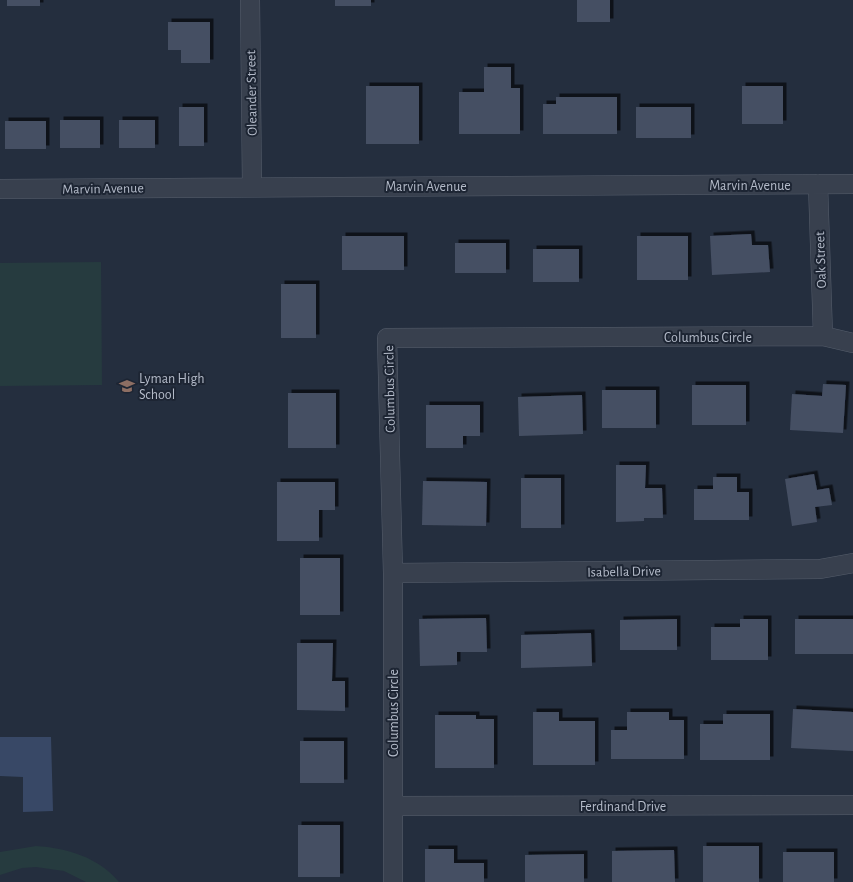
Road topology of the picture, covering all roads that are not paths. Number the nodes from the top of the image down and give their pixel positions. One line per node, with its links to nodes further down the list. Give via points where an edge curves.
1 (250, 0): 4 (street, Oleander Street)
2 (818, 184): 3 (street, Marvin Avenue); 4 (street, Marvin Avenue); 6 (street, Oak Street)
3 (853, 184)
4 (252, 186): 5 (street, Marvin Avenue)
5 (0, 189)
6 (823, 336): 7 (street, Columbus Circle); 9 (street, Columbus Circle, via 387,338)
7 (853, 343)
8 (853, 563): 9 (street, Isabella Drive, via 820,569)
9 (393, 573): 11 (street, Columbus Circle)
10 (853, 805): 11 (street, Ferdinand Drive)
11 (393, 806): 12 (street, Columbus Circle)
12 (393, 882)

